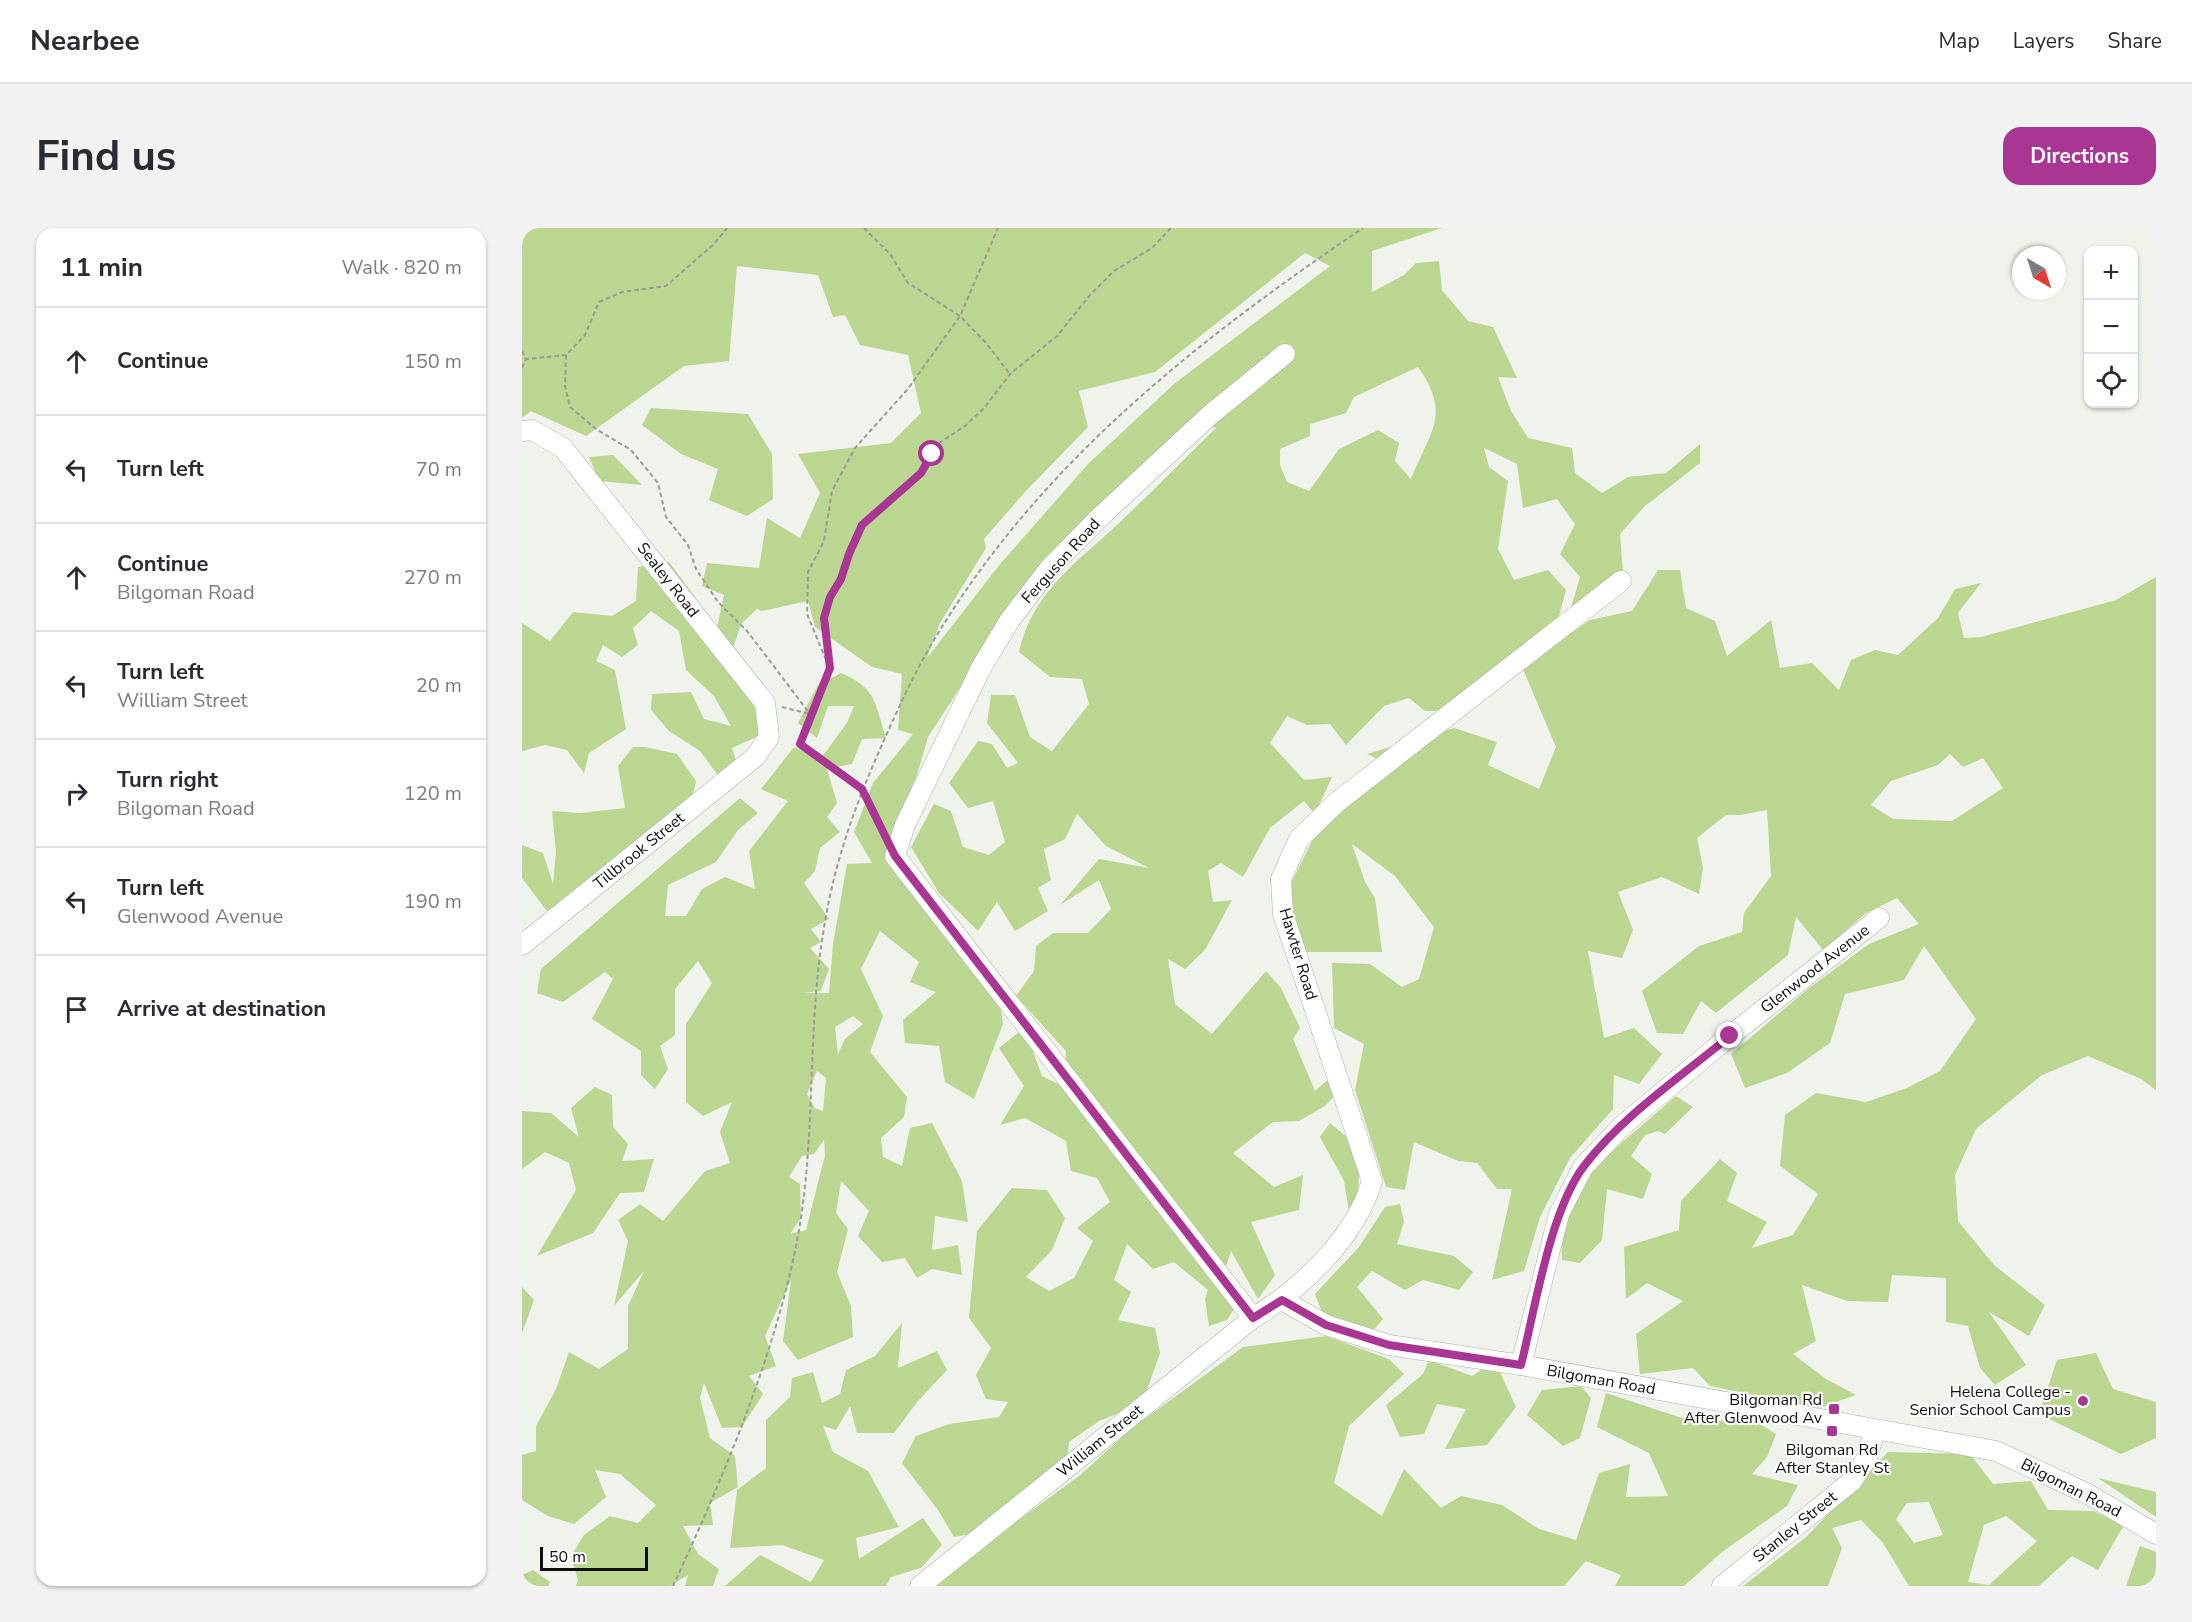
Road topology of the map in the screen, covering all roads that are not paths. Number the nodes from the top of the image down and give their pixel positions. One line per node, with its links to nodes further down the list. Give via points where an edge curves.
1 (1285, 354): 8 (street, Ferguson Road, via 1210,414 1049,569 1010,620 981,668 909,816 895,856)
2 (522, 431): 4 (street, Sealey Road, via 532,430 563,448 765,703 769,737)
3 (1621, 581): 7 (street, Hawter Road, via 1337,802 1299,839 1281,879 1283,914 1372,1181 1366,1204 1345,1237)
4 (755, 757): 6 (street, Tillbrook Street)
5 (1879, 918): 9 (street, Glenwood Avenue, via 1622,1126 1583,1167 1559,1214)
6 (522, 945)
7 (1282, 1300): 8 (street, William Street); 9 (street, Bilgoman Road, via 1326,1325 1389,1345)
8 (1253, 1318): 12 (street, William Street)
9 (1521, 1365): 10 (street, Bilgoman Road)
10 (1875, 1431): 11 (street, Bilgoman Road, via 1996,1451 2088,1494); 13 (street, Stanley Street, via 1867,1458 1852,1481)
11 (2156, 1534)
12 (920, 1586)
13 (1722, 1586)

